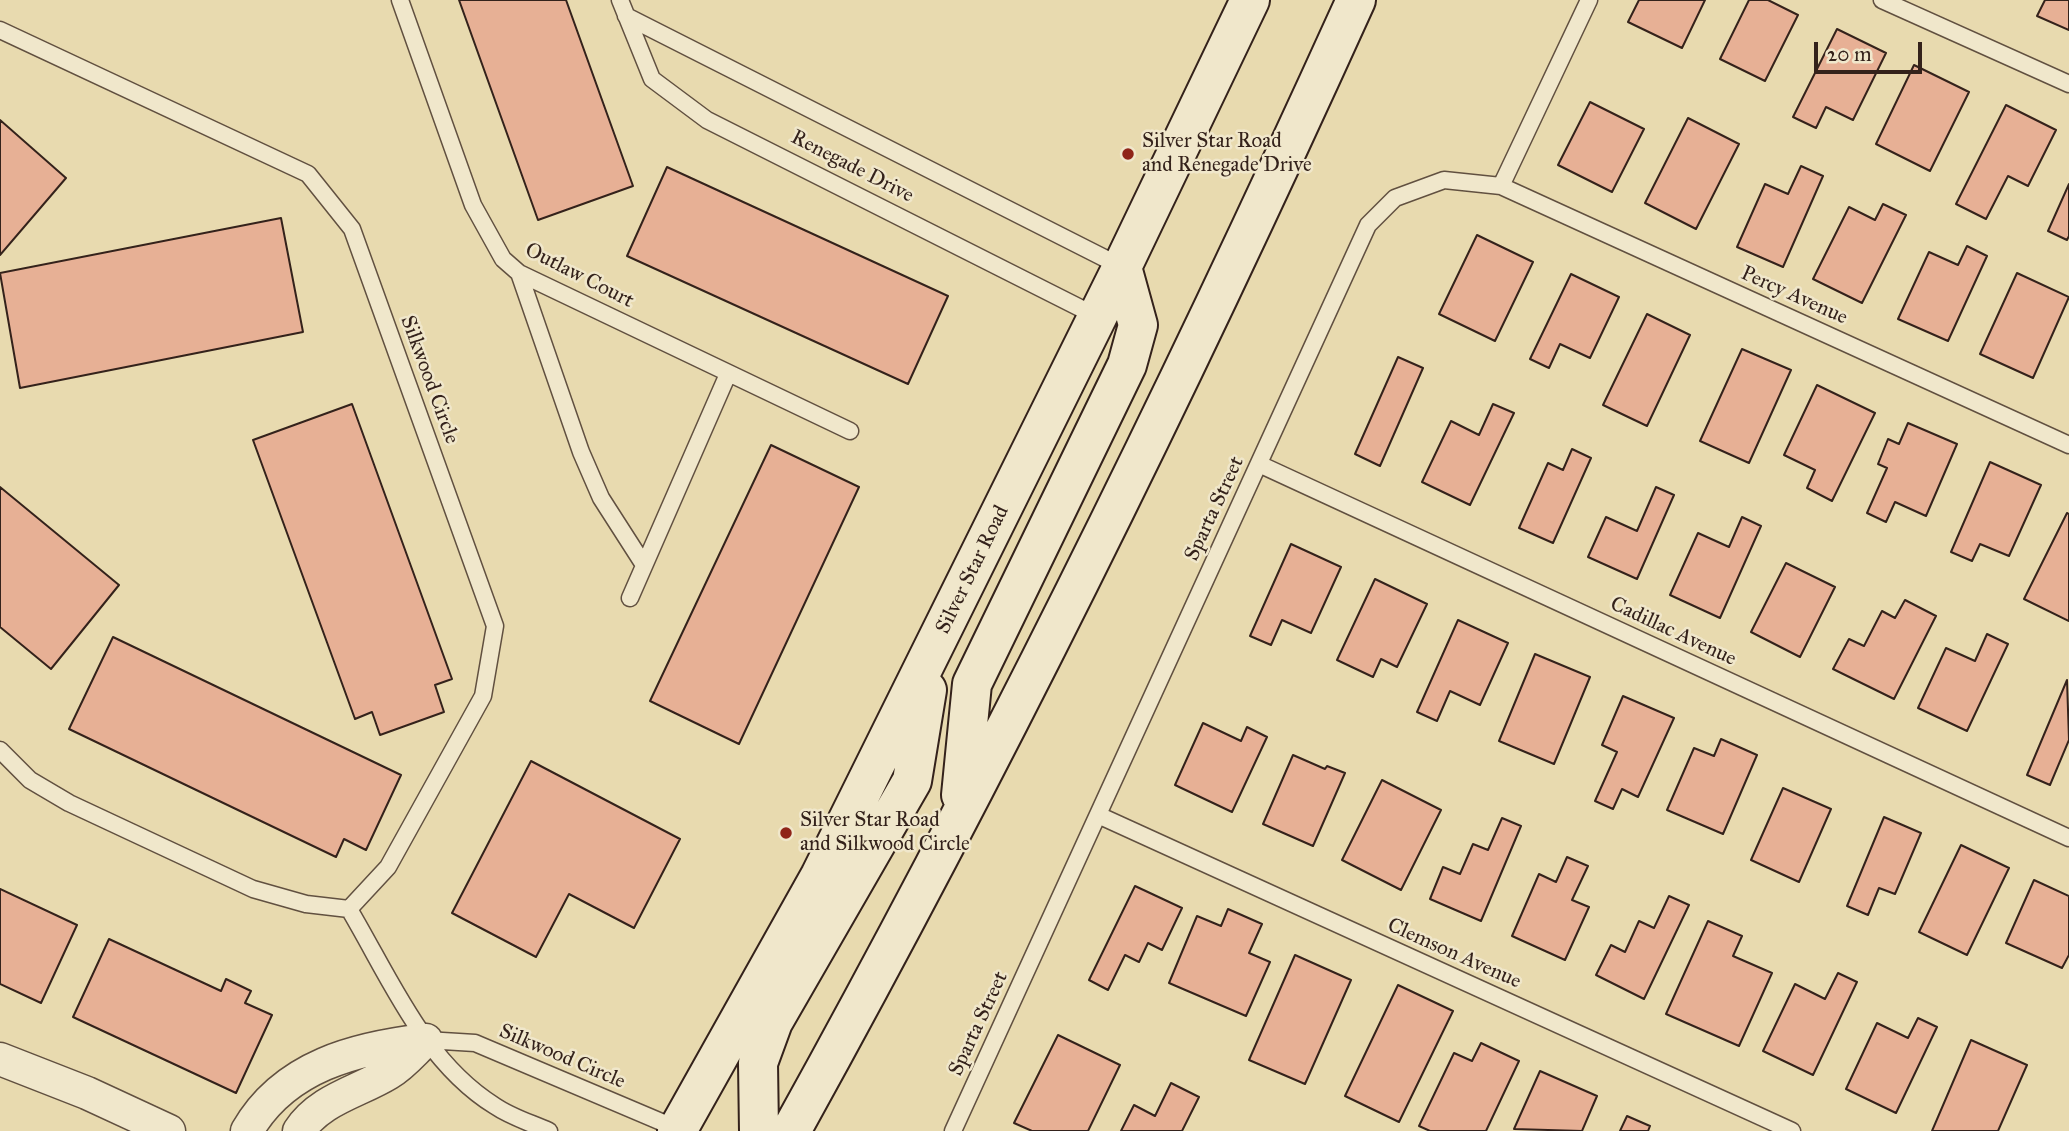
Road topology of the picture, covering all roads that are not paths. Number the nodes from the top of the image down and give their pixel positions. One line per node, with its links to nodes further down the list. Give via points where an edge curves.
1 (400, 0): 12 (lane, Outlaw Court, via 473,205 503,259)
2 (620, 0): 7 (lane, Renegade Drive)
3 (1250, 0): 11 (main road, Silver Star Road)
4 (1356, 0): 23 (main road, via 1235,268)
5 (1589, 0): 10 (lane)
6 (1882, 0): 9 (lane)
7 (626, 16): 11 (lane, Renegade Drive); 13 (lane, Renegade Drive, via 652,79 707,120)
8 (0, 30): 25 (lane, Silkwood Circle, via 308,174 352,229 495,626 483,696 388,867)
9 (2069, 84)
10 (1501, 186): 16 (lane, Percy Avenue); 17 (lane, Sparta Street, via 1444,180 1395,198 1368,225)
11 (1122, 267): 13 (main road, Silver Star Road); 23 (main road, via 1138,325 1127,365 972,684)
12 (519, 273): 14 (lane, Outlaw Court); 18 (lane, via 580,452 601,498)
13 (1098, 317): 20 (main road, Silver Star Road)
14 (728, 374): 15 (lane, Outlaw Court); 18 (lane)
15 (850, 431)
16 (2069, 444)
17 (1259, 464): 22 (lane, Sparta Street); 24 (lane, Cadillac Avenue)
18 (644, 565): 19 (lane)
19 (630, 598)
20 (933, 650): 28 (main road, Silver Star Road, via 820,876); 33 (main road, via 912,781 773,1022 758,1063)
21 (0, 750): 25 (lane, via 30,780 69,803 253,889 306,904)
22 (1098, 815): 35 (lane, Sparta Street); 36 (lane, Clemson Avenue)
23 (958, 818): 34 (main road, via 893,947)
24 (2069, 838)
25 (349, 909): 26 (lane)
26 (426, 1040): 28 (lane, Silkwood Circle, via 475,1043); 30 (street, via 379,1045 300,1074 258,1112); 31 (street, via 391,1072 338,1097 306,1120); 32 (lane, via 452,1072 495,1107)
27 (0, 1059): 29 (street)
28 (677, 1130)
29 (169, 1131)
30 (247, 1131)
31 (299, 1131)
32 (549, 1131)
33 (759, 1131)
34 (790, 1131)
35 (953, 1131)
36 (1792, 1131)

